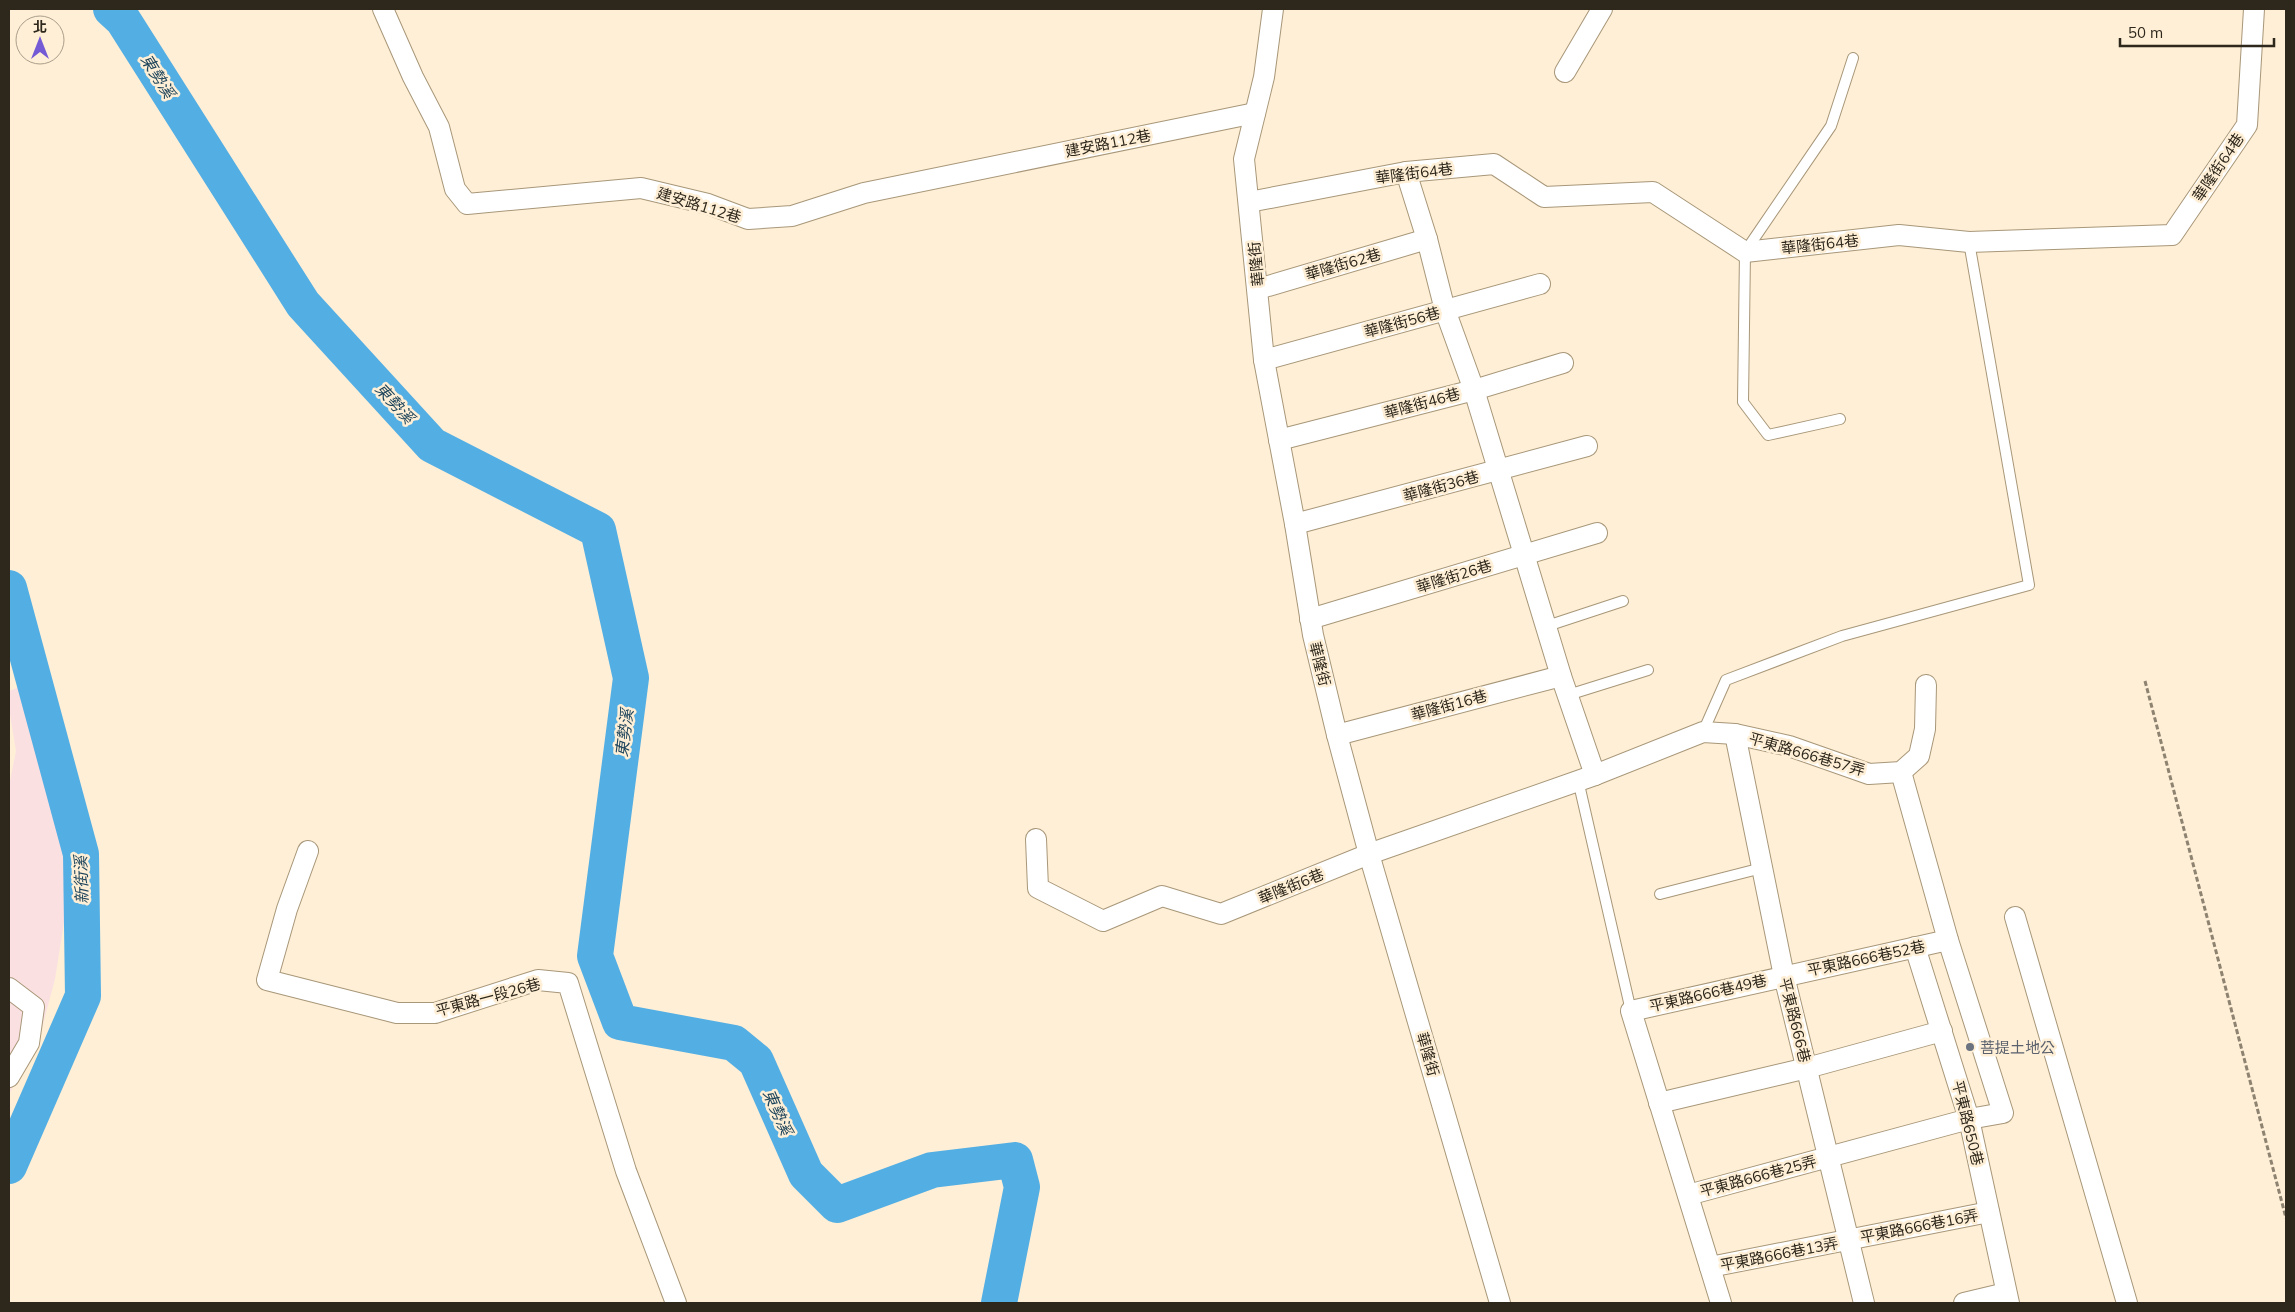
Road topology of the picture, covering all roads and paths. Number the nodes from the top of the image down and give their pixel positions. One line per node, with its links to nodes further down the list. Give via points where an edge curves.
1 (383, 9): 7 (street, 建安路112巷, via 439,127 455,190 467,204 641,188 708,204 748,219 792,216 864,193)
2 (1273, 9): 7 (street, 華隆街, via 1264,77)
3 (1602, 9): 6 (street)
4 (2254, 9): 11 (street, 華隆街64巷, via 2247,125 2172,235)
5 (1853, 58): 12 (lane, via 1831,126)
6 (1566, 72)
7 (1255, 113): 9 (street, 華隆街, via 1244,159)
8 (1406, 172): 9 (street, 華隆街64巷); 10 (street); 12 (street, 華隆街64巷, via 1494,164 1544,197 1654,192)
9 (1248, 202): 14 (street, 華隆街)
10 (1427, 240): 14 (street, 華隆街62巷); 15 (street)
11 (1969, 242): 12 (street, 華隆街64巷, via 1900,235); 34 (lane, via 2029,585 1842,636 1726,680)
12 (1745, 252): 19 (lane, via 1743,402 1768,435)
13 (1540, 284): 15 (street, 華隆街56巷)
14 (1258, 289): 16 (street, 華隆街)
15 (1445, 310): 16 (street, 華隆街56巷); 18 (street)
16 (1264, 360): 20 (street, 華隆街)
17 (1563, 364): 18 (street, 華隆街46巷)
18 (1474, 390): 20 (street, 華隆街46巷); 22 (street)
19 (1840, 419)
20 (1280, 440): 23 (street, 華隆街)
21 (1586, 446): 22 (street, 華隆街36巷)
22 (1500, 470): 23 (street, 華隆街36巷); 25 (street)
23 (1295, 524): 27 (street, 華隆街)
24 (1597, 533): 25 (street, 華隆街26巷)
25 (1526, 554): 27 (street, 華隆街26巷); 28 (street)
26 (1623, 601): 28 (lane)
27 (1310, 619): 36 (street, 華隆街)
28 (1547, 626): 30 (street)
29 (1648, 670): 33 (lane)
30 (1561, 676): 33 (street); 36 (street, 華隆街16巷)
31 (2146, 682): 58 (path)
32 (1926, 685): 37 (street, via 1919,756)
33 (1568, 695): 38 (street)
34 (1703, 732): 35 (street, 平東路666巷57弄); 38 (street, 平東路666巷57弄)
35 (1735, 734): 37 (street, 平東路666巷57弄, via 1789,746 1869,774); 42 (street, 平東路666巷)
36 (1337, 735): 41 (street, 華隆街)
37 (1901, 772): 45 (street)
38 (1586, 777): 41 (street, 華隆街6巷); 49 (lane)
39 (1036, 839): 41 (street, 華隆街6巷, via 1038,888 1103,921 1162,896 1221,914)
40 (308, 851): 62 (street, 平東路一段26巷, via 267,980 397,1013 435,1013 538,980 568,983 626,1171)
41 (1369, 854): 63 (street, 華隆街)
42 (1762, 868): 43 (lane); 47 (street, 平東路666巷)
43 (1660, 894)
44 (2015, 916): 67 (street)
45 (1948, 940): 46 (street, 平東路666巷52巷); 54 (street, 平東路666巷25弄, via 2003,1113)
46 (1915, 947): 47 (street, 平東路666巷52巷); 50 (street, 平東路650巷)
47 (1784, 976): 49 (street, 平東路666巷49巷); 51 (street, 平東路666巷)
48 (9, 988): 52 (street, via 34,1007 29,1043)
49 (1631, 1011): 53 (street)
50 (1942, 1031): 51 (street); 54 (street, 平東路650巷)
51 (1806, 1068): 53 (street); 55 (street, 平東路666巷)
52 (9, 1076)
53 (1659, 1103): 56 (street)
54 (1969, 1119): 55 (street, 平東路666巷25弄); 57 (street, 平東路650巷)
55 (1828, 1157): 56 (street, 平東路666巷25弄); 59 (street, 平東路666巷)
56 (1688, 1195): 60 (street)
57 (1989, 1212): 59 (street, 平東路666巷16弄); 61 (street, 平東路650巷)
58 (2286, 1218)
59 (1848, 1240): 60 (street, 平東路666巷13弄); 65 (street, 平東路666巷)
60 (1710, 1268): 64 (street)
61 (2007, 1298): 66 (street)
62 (676, 1303)
63 (1500, 1303)
64 (1721, 1303)
65 (1864, 1303)
66 (1964, 1303)
67 (2127, 1303)

